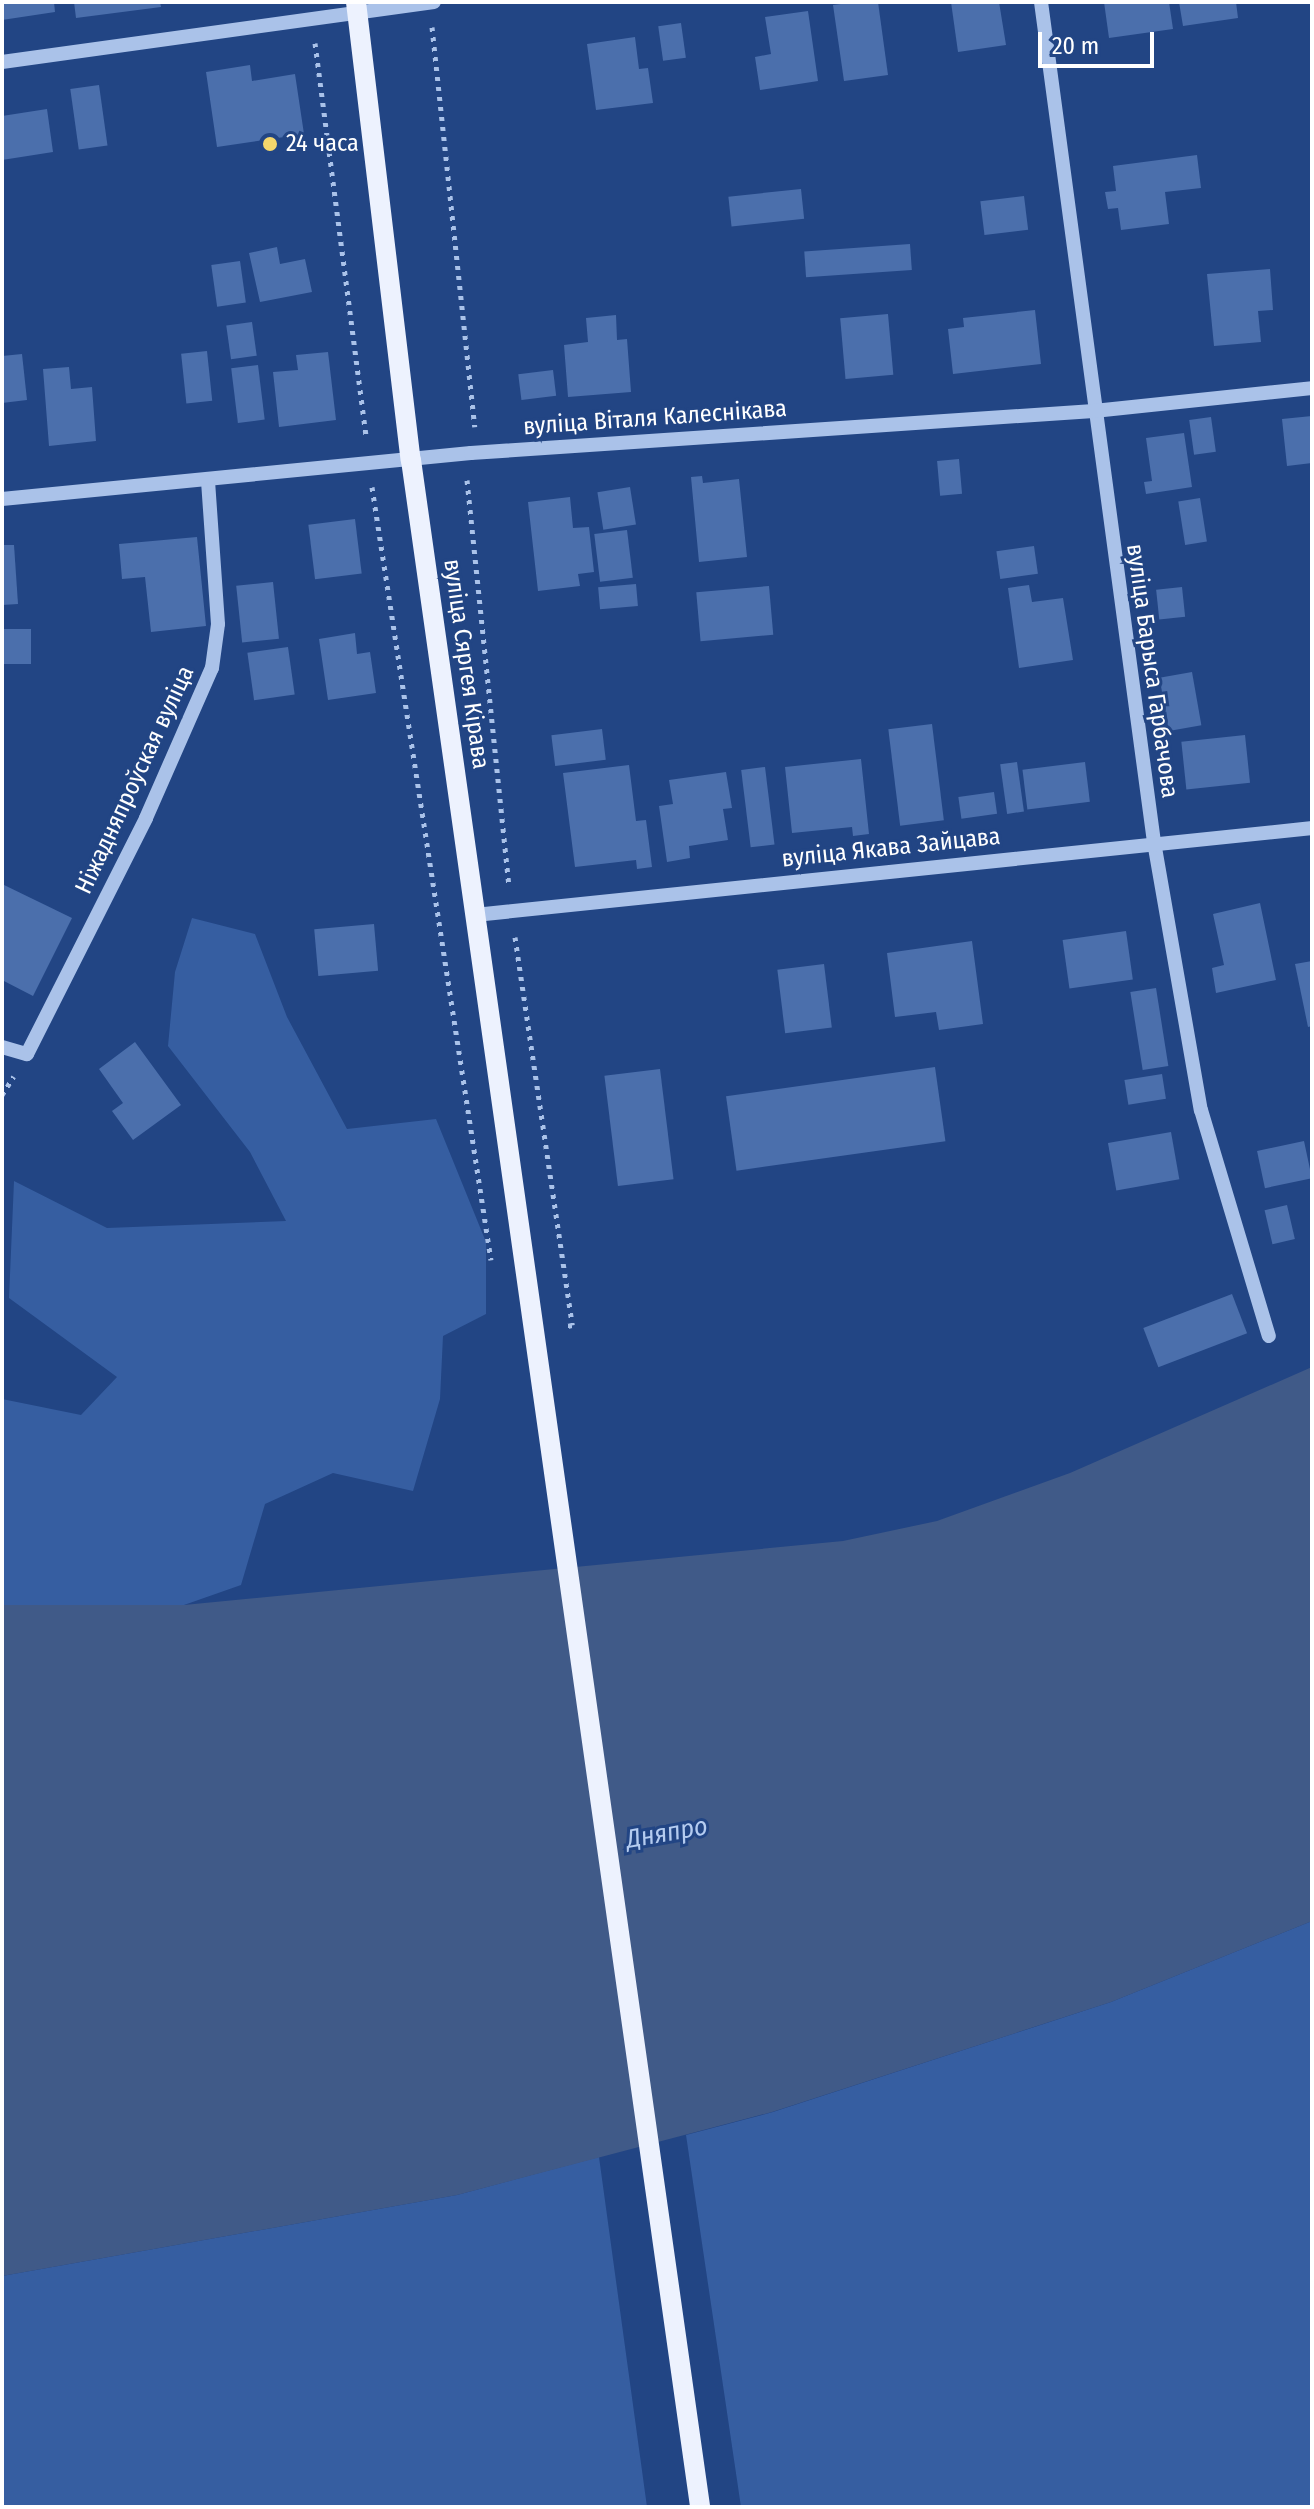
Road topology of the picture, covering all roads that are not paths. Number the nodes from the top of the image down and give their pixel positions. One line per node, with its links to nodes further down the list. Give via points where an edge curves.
1 (434, 2): 3 (street)
2 (1041, 2): 6 (street, вуліца Барыса Гарбачова)
3 (356, 7): 4 (street, via 312,19); 7 (main road, вуліца Сяргея Кірава)
4 (2, 62)
5 (1312, 388): 6 (street, вуліца Віталя Калеснікава)
6 (1094, 411): 7 (street, вуліца Віталя Калеснікава); 11 (street, вуліца Барыса Гарбачова)
7 (411, 460): 8 (street, вуліца Віталя Калеснікава); 12 (main road, вуліца Сяргея Кірава)
8 (208, 482): 9 (street, вуліца Віталя Калеснікава); 13 (street, Ніжадняпроўская вуліца, via 218,624 212,668 146,818 27,1054)
9 (2, 499)
10 (1312, 828): 11 (street, вуліца Якава Зайцава)
11 (1154, 842): 12 (street, вуліца Якава Зайцава); 14 (street, вуліца Барыса Гарбачова, via 1201,1110)
12 (475, 915): 15 (main road, вуліца Сяргея Кірава)
13 (2, 1047)
14 (1269, 1336)
15 (700, 2507)

